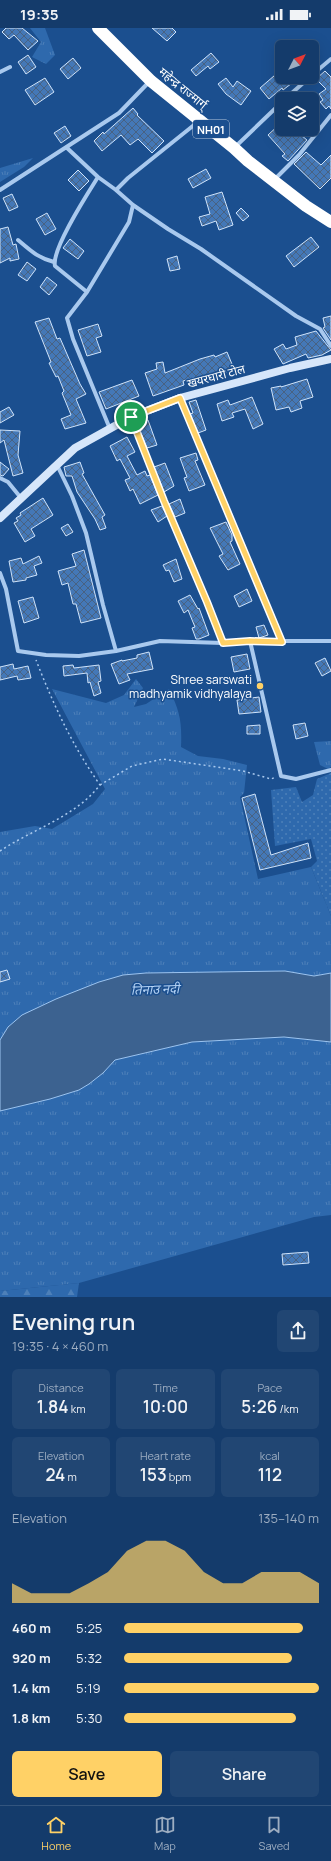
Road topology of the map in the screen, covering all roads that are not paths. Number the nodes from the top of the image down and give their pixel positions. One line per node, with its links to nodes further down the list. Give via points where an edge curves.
1 (101, 29): 6 (highway, महेन्द्र राज्मार्ग् / NH01)
2 (331, 59): 4 (street)
3 (10, 67): 5 (street)
4 (319, 69)
5 (0, 72)
6 (151, 81): 11 (highway, महेन्द्र राज्मार्ग् / NH01); 12 (street, via 119,113)
7 (302, 84): 8 (street)
8 (293, 92)
9 (275, 109): 13 (street)
10 (331, 115): 15 (street, via 299,155)
11 (200, 120): 13 (highway, महेन्द्र राज्मार्ग् / NH01); 17 (street)
12 (66, 147): 14 (street); 16 (street)
13 (234, 148): 15 (highway, महेन्द्र राज्मार्ग् / NH01)
14 (98, 177): 17 (street); 21 (street, via 58,247)
15 (273, 181): 19 (highway, महेन्द्र राज्मार्ग् / NH01)
16 (0, 190)
17 (116, 190): 18 (street)
18 (132, 205): 22 (street, via 129,222); 23 (street, via 201,249 296,316 320,329)
19 (331, 222)
20 (18, 240): 21 (street, via 30,252)
21 (54, 262): 22 (street, via 55,266)
22 (87, 292): 27 (street, via 68,318 73,339)
23 (331, 346)
24 (331, 359): 25 (street, खयरघारी टोल)
25 (180, 398): 26 (street, खयरघारी टोल); 35 (street)
26 (131, 417): 27 (street, खयरघारी टोल); 36 (street)
27 (110, 429): 28 (street, खयरघारी टोल, via 75,448)
28 (57, 465): 30 (street, खयरघारी टोल); 37 (street, via 86,533)
29 (0, 478): 30 (street, via 8,482)
30 (22, 499): 31 (street, खयरघारी टोल)
31 (0, 518)
32 (0, 573): 37 (street, via 6,590 18,651 79,656)
33 (250, 641): 35 (street); 36 (street); 38 (street, via 281,776 296,779)
34 (331, 641): 35 (street)
35 (282, 642)
36 (223, 643): 37 (street, via 160,641)
37 (116, 651)
38 (331, 770)

